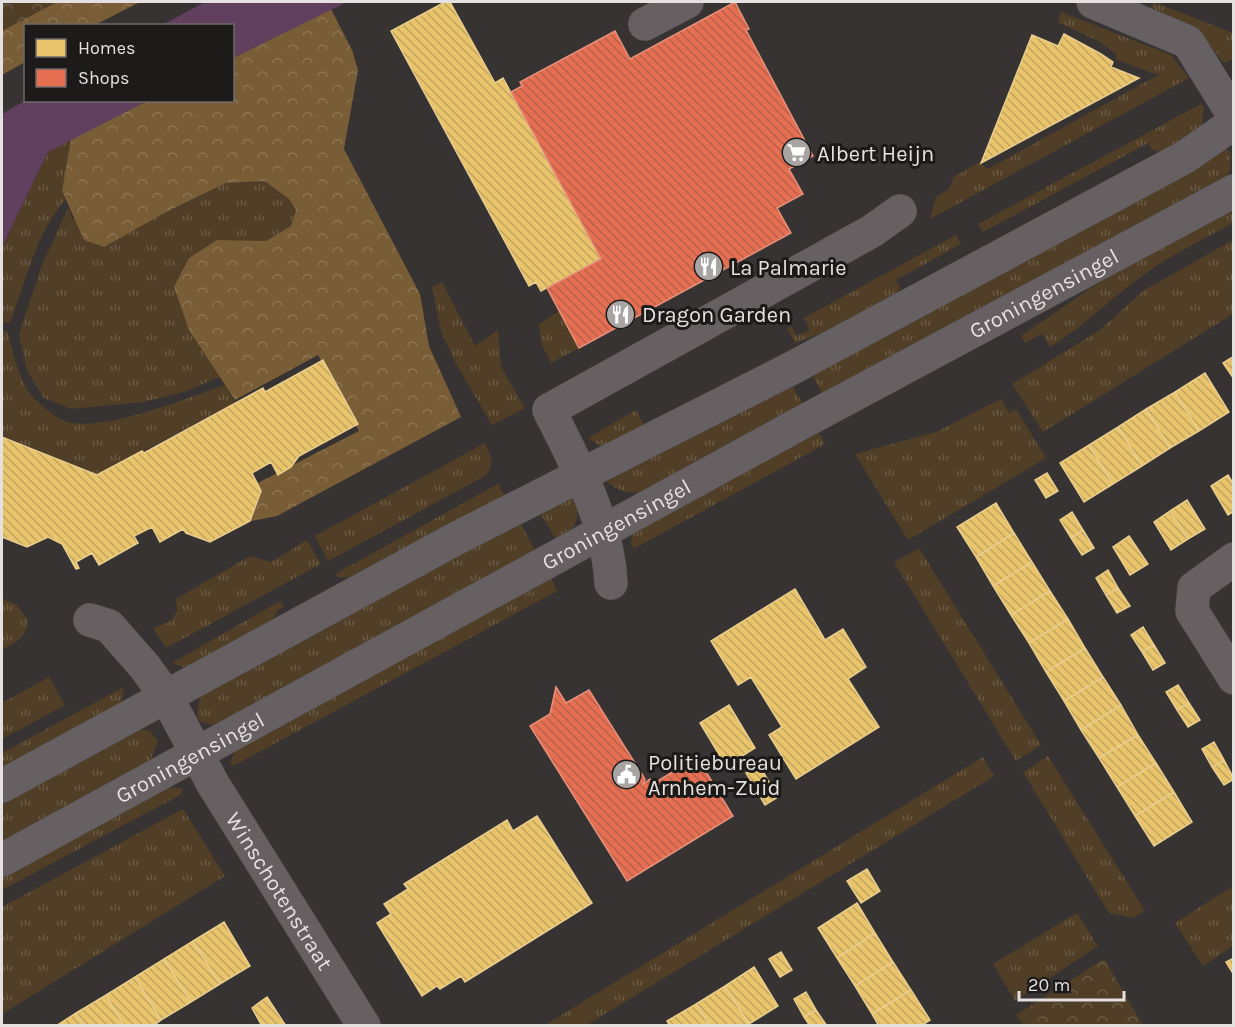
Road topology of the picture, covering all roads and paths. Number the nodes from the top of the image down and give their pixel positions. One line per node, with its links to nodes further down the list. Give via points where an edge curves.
1 (687, 2): 3 (street)
2 (1110, 5): 4 (street, via 1188,42)
3 (645, 24)
4 (1233, 116)
5 (1233, 123): 8 (street, via 1185,157)
6 (1233, 191): 9 (street, Groningensingel)
7 (900, 211): 8 (street, via 872,231 549,410)
8 (584, 476): 9 (street); 14 (street, via 457,538)
9 (600, 532): 11 (street, via 610,557); 15 (street, Groningensingel)
10 (1233, 559): 13 (street, via 1194,588 1192,611)
11 (611, 583)
12 (90, 620): 14 (street, via 109,627)
13 (1233, 678)
14 (166, 696): 15 (street, Winschotenstraat); 16 (street)
15 (198, 754): 17 (street, Groningensingel); 18 (street, Winschotenstraat)
16 (2, 786)
17 (2, 860)
18 (351, 1021)

